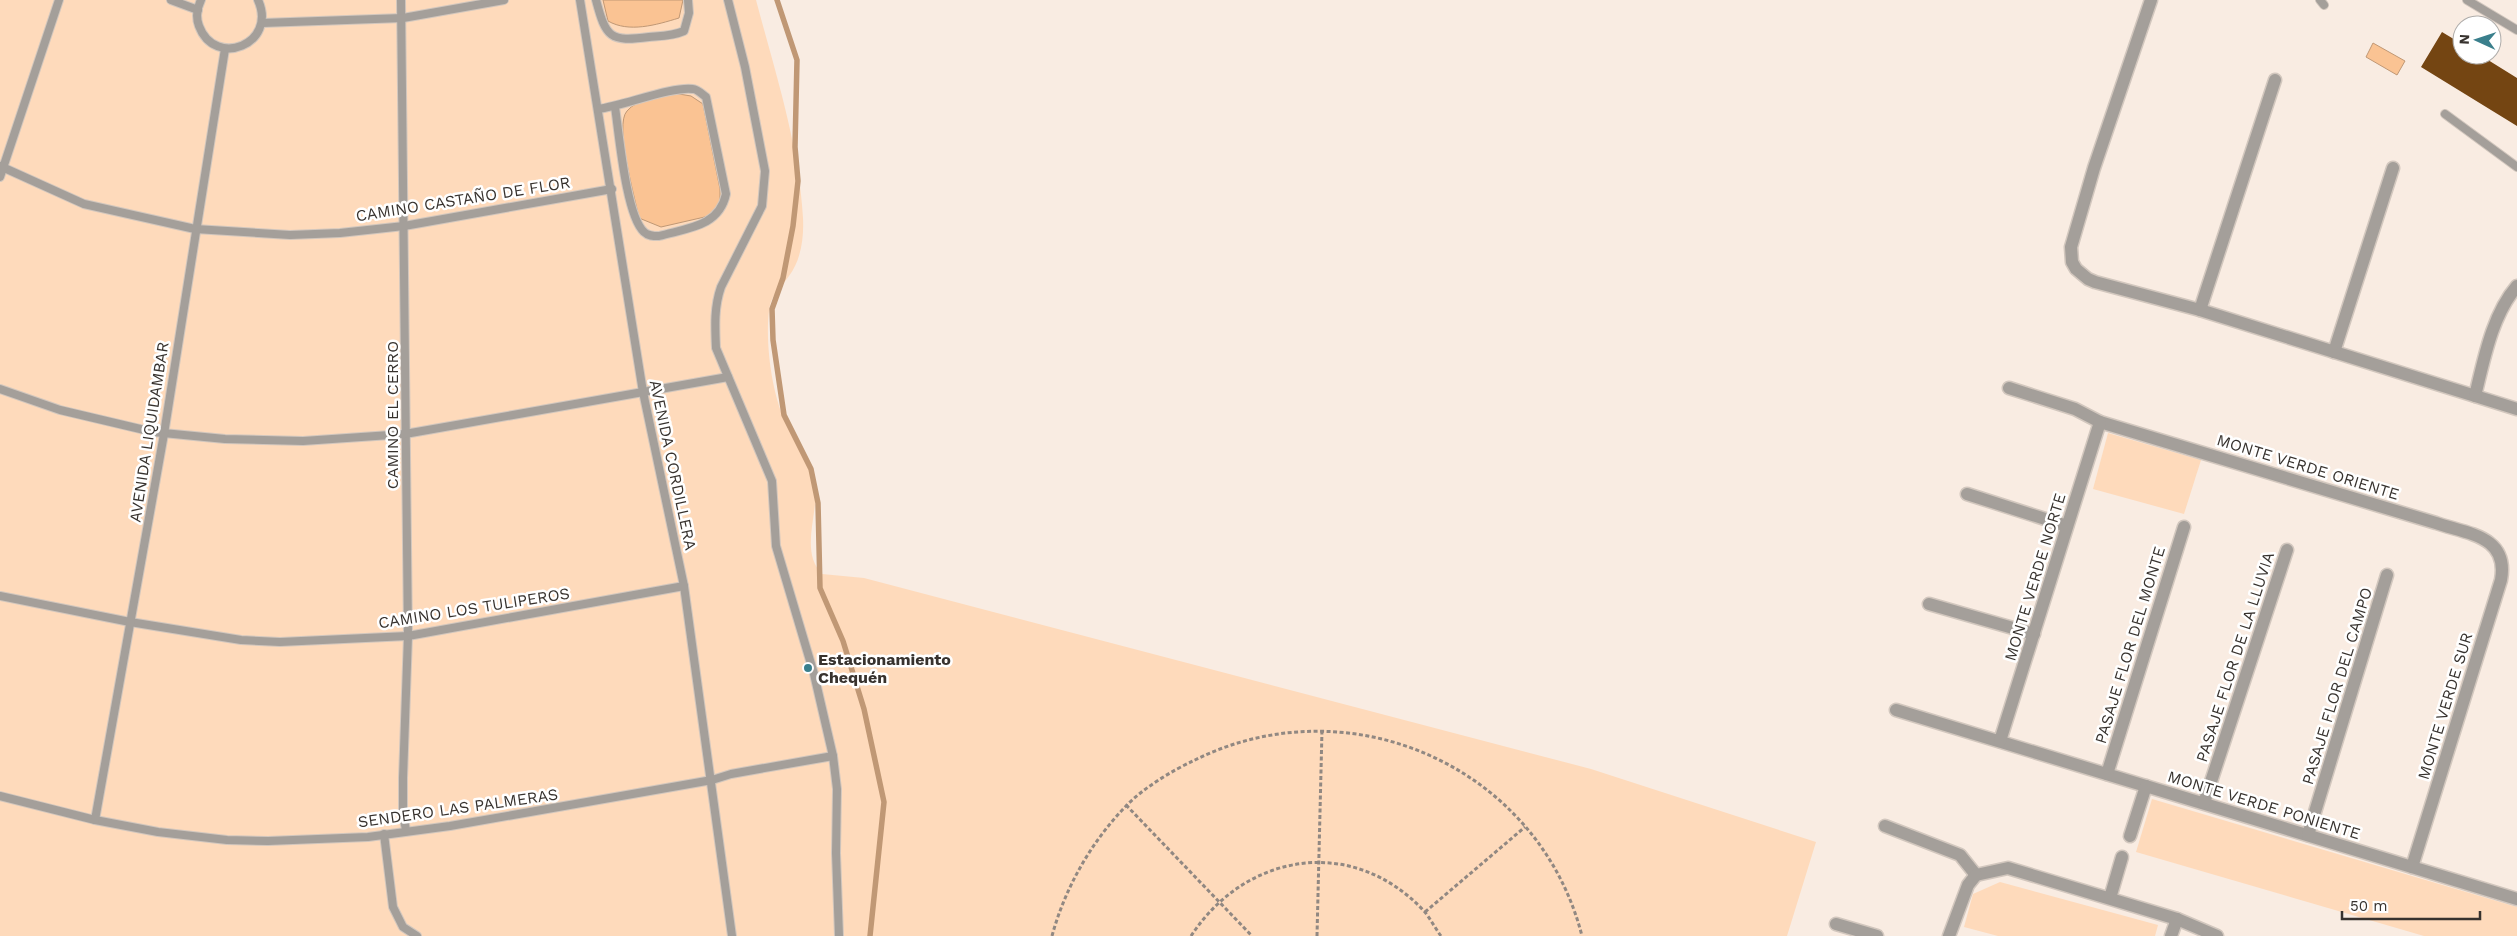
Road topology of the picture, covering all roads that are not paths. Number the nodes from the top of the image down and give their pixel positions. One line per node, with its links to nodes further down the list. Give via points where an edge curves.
1 (59, 0): 22 (lane)
2 (171, 0): 13 (lane)
3 (201, 0): 13 (lane)
4 (258, 0): 15 (lane)
5 (401, 0): 14 (lane, CAMINO EL CERRO)
6 (504, 0): 14 (lane)
7 (580, 0): 20 (lane, AVENIDA CORDILLERA)
8 (596, 0): 9 (lane, via 601,19 610,34 623,41 684,31 689,12)
9 (688, 0)
10 (728, 0): 32 (lane, via 765,171 762,206 721,287 715,310 716,348)
11 (2151, 0): 30 (street, via 2094,168 2071,254 2076,269 2088,279)
12 (2467, 0): 16 (lane)
13 (198, 10): 17 (lane, via 201,32 208,41)
14 (402, 18): 15 (lane); 27 (lane, CAMINO EL CERRO)
15 (262, 23): 17 (lane, via 258,33 245,45)
16 (2517, 30)
17 (225, 49): 28 (lane, AVENIDA LIQUIDAMBAR)
18 (2275, 80): 30 (street)
19 (615, 107): 19 (lane, via 678,89 695,89 706,97 726,194 716,216 659,236 643,232 632,212); 20 (lane)
20 (598, 109): 26 (lane, AVENIDA CORDILLERA)
21 (2445, 114): 23 (lane)
22 (2, 167): 25 (lane); 28 (lane, CAMINO CASTAÑO DE FLOR, via 84,204)
23 (2517, 167)
24 (2393, 168): 31 (street)
25 (0, 177)
26 (612, 189): 27 (lane, CAMINO CASTAÑO DE FLOR); 35 (lane, AVENIDA CORDILLERA)
27 (404, 226): 28 (lane, CAMINO CASTAÑO DE FLOR, via 290,235); 40 (lane, CAMINO EL CERRO)
28 (195, 229): 39 (lane, AVENIDA LIQUIDAMBAR)
29 (2517, 286): 36 (street, via 2507,298 2486,350)
30 (2200, 310): 31 (street)
31 (2334, 352): 36 (street)
32 (728, 377): 35 (lane); 55 (lane, via 772,481 776,546 814,674)
33 (2009, 388): 38 (street, MONTE VERDE ORIENTE, via 2075,409)
34 (0, 390): 39 (lane, via 88,418)
35 (643, 392): 40 (lane); 47 (lane, AVENIDA CORDILLERA)
36 (2474, 396): 37 (street)
37 (2517, 409)
38 (2100, 422): 42 (street, MONTE VERDE NORTE); 45 (street, MONTE VERDE ORIENTE, via 2444,525 2484,539)
39 (164, 434): 40 (lane, via 267,441); 50 (lane, AVENIDA LIQUIDAMBAR)
40 (405, 434): 52 (lane, CAMINO EL CERRO)
41 (1968, 494): 42 (street)
42 (2068, 526): 51 (street, MONTE VERDE NORTE)
43 (2184, 527): 56 (street, PASAJE FLOR DEL MONTE)
44 (2287, 550): 60 (street, PASAJE FLOR DE LA LLUVIA)
45 (2500, 554): 68 (street, MONTE VERDE SUR, via 2503,562 2501,580)
46 (2388, 575): 65 (street, PASAJE FLOR DEL CAMPO)
47 (684, 586): 52 (lane, CAMINO LOS TULIPEROS); 57 (lane, AVENIDA CORDILLERA)
48 (0, 596): 50 (lane, CAMINO LOS TULIPEROS)
49 (1929, 604): 51 (street)
50 (130, 622): 52 (lane, CAMINO LOS TULIPEROS, via 241,640 326,641); 61 (lane, AVENIDA LIQUIDAMBAR)
51 (2034, 634): 54 (street, MONTE VERDE NORTE)
52 (408, 636): 63 (lane, CAMINO EL CERRO, via 403,778)
53 (1896, 710): 54 (street, MONTE VERDE PONIENTE)
54 (2000, 741): 56 (street, MONTE VERDE PONIENTE)
55 (833, 756): 57 (lane, SENDERO LAS PALMERAS); 76 (lane, via 837,789)
56 (2106, 774): 58 (street, MONTE VERDE PONIENTE)
57 (712, 780): 63 (lane, SENDERO LAS PALMERAS, via 450,826); 75 (lane, AVENIDA CORDILLERA)
58 (2146, 786): 60 (street, MONTE VERDE PONIENTE); 66 (street)
59 (0, 796): 61 (lane, SENDERO LAS PALMERAS)
60 (2204, 803): 65 (street, MONTE VERDE PONIENTE)
61 (95, 820): 64 (lane, SENDERO LAS PALMERAS, via 227,840 268,841)
62 (1885, 826): 69 (street, via 1960,855)
63 (406, 830): 64 (lane, SENDERO LAS PALMERAS)
64 (384, 834): 74 (lane, via 393,907 403,927)
65 (2308, 835): 68 (street, MONTE VERDE PONIENTE)
66 (2130, 836)
67 (2122, 857): 70 (street)
68 (2412, 867): 71 (street, MONTE VERDE PONIENTE)
69 (1976, 875): 70 (street, via 2008,868); 78 (street, via 1968,885)
70 (2110, 898): 72 (street)
71 (2517, 899)
72 (2176, 919): 79 (street); 80 (street)
73 (1836, 924): 77 (street)
74 (417, 936)
75 (732, 936)
76 (839, 936)
77 (1877, 936)
78 (1949, 936)
79 (2171, 936)
80 (2217, 936)

